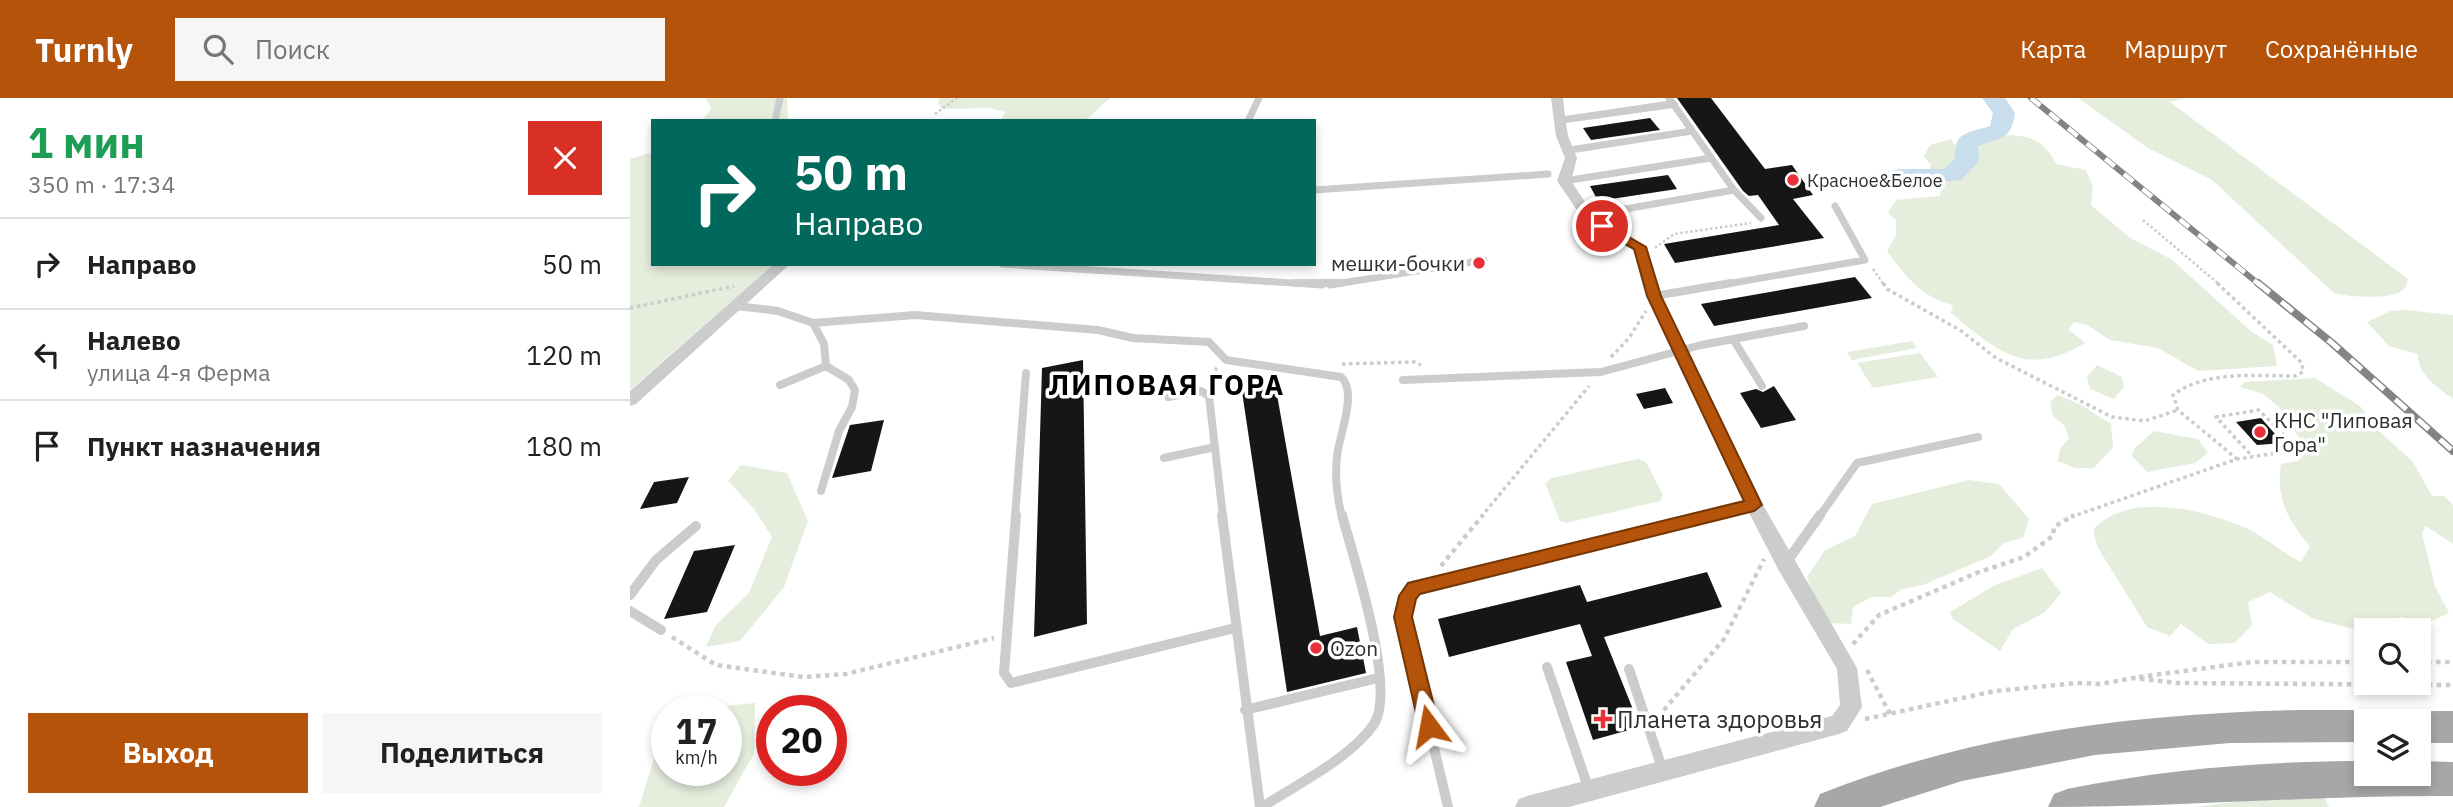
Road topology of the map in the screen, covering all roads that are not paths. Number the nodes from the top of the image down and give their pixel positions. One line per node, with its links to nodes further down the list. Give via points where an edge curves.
1 (780, 98): 5 (lane)
2 (1259, 98): 6 (lane)
3 (1559, 99): 7 (street)
4 (1671, 101): 7 (street); 8 (lane)
5 (775, 119)
6 (1249, 119)
7 (1560, 120): 9 (street)
8 (1692, 131): 9 (lane); 10 (lane)
9 (1570, 150): 11 (street, via 1572,158)
10 (1711, 158): 11 (lane); 13 (lane)
11 (1556, 177): 12 (lane); 15 (street)
12 (1316, 190)
13 (1734, 190): 15 (lane); 16 (lane)
14 (1835, 206): 18 (lane)
15 (1585, 216): 23 (street, via 1640,247)
16 (1759, 220)
17 (1484, 260): 22 (lane, via 1328,285)
18 (1865, 260): 23 (lane)
19 (781, 266): 24 (street)
20 (1031, 266): 22 (lane)
21 (1152, 266): 22 (lane)
22 (1149, 274)
23 (1656, 299): 28 (street)
24 (736, 306): 25 (lane, via 778,311); 35 (street)
25 (813, 323): 29 (lane, via 824,344); 49 (lane, via 915,315 1098,330 1133,338 1209,342 1226,360 1342,377 1349,393 1337,457 1338,501 1372,624)
26 (1804, 326): 27 (lane)
27 (1733, 340): 28 (lane); 33 (lane)
28 (1682, 352): 31 (lane, via 1601,372); 40 (street)
29 (826, 366): 32 (lane); 39 (lane, via 849,380 855,390)
30 (1026, 373): 45 (lane, via 1004,673 1011,683)
31 (1403, 380)
32 (780, 385)
33 (1762, 386)
34 (1168, 397): 37 (lane, via 1208,393)
35 (630, 400)
36 (1978, 437): 42 (lane, via 1857,463)
37 (1214, 447): 38 (lane); 45 (lane)
38 (1164, 458)
39 (821, 491)
40 (1754, 505): 42 (street); 58 (lane, via 1415,588 1403,617)
41 (696, 526): 43 (lane, via 656,560)
42 (1785, 565): 54 (street, via 1847,668 1851,707 1839,724)
43 (630, 596)
44 (630, 611): 46 (lane)
45 (1235, 628): 50 (lane)
46 (661, 630)
47 (1547, 667): 56 (lane)
48 (1629, 669): 54 (lane)
49 (1378, 678): 50 (lane); 57 (lane, via 1375,723 1348,751)
50 (1245, 710): 57 (lane)
51 (2354, 726): 60 (main road, via 2213,726 2091,737 1968,763)
52 (2431, 727): 53 (main road)
53 (2453, 727)
54 (1663, 772): 56 (street)
55 (2453, 779): 61 (main road, via 2242,780 2126,793)
56 (1589, 791): 59 (street)
57 (1261, 807)
58 (1448, 807)
59 (1527, 807)
60 (1833, 807)
61 (2067, 807)

